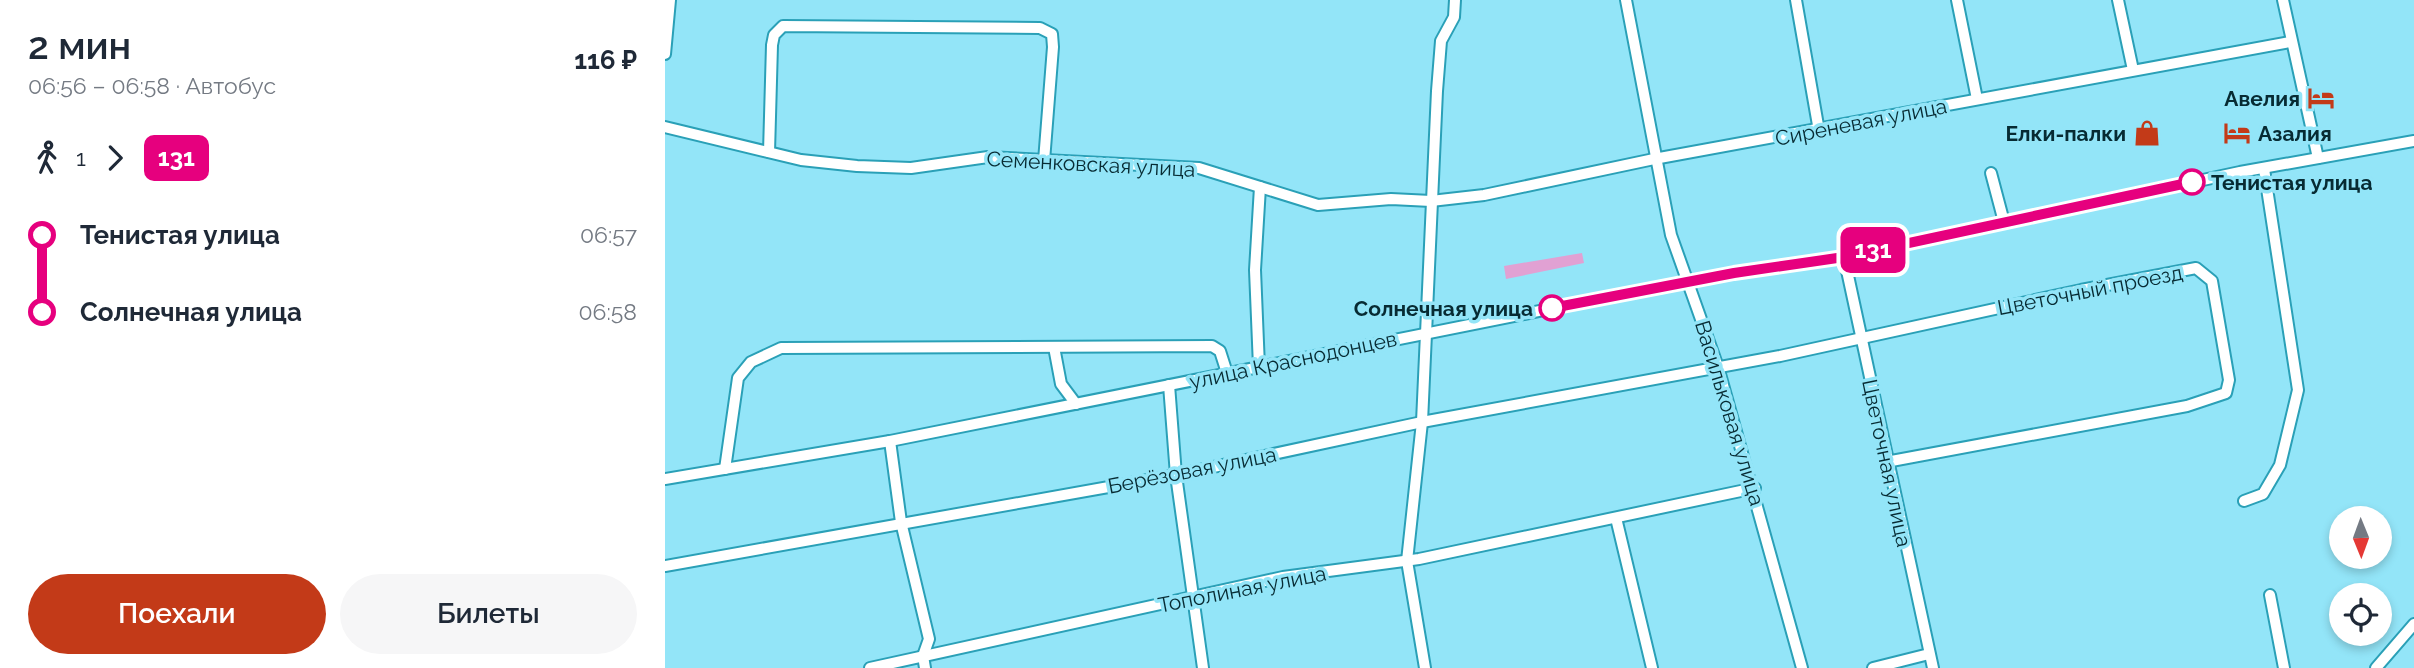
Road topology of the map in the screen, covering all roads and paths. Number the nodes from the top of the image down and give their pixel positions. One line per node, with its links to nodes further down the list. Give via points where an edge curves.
1 (670, 0): 9 (street)
2 (1455, 0): 22 (street, via 1454,17 1441,41)
3 (1626, 0): 17 (street)
4 (1796, 0): 13 (street)
5 (1957, 0): 11 (street)
6 (2118, 0): 10 (street)
7 (2283, 0): 8 (street)
8 (2290, 41): 10 (street, Сиреневая улица); 16 (street)
9 (665, 54)
10 (2133, 70): 11 (street, Сиреневая улица)
11 (1977, 99): 13 (street, Сиреневая улица)
12 (665, 127): 15 (street, Семенковская улица)
13 (1819, 131): 17 (street, Сиреневая улица)
14 (2414, 141): 16 (street, улица Краснодонцев)
15 (769, 152): 18 (street, Семенковская улица, via 801,160 911,169 988,157); 18 (street, via 772,45 783,26 1040,28 1052,34 1053,47)
16 (2318, 158): 19 (street, улица Краснодонцев)
17 (1654, 159): 22 (street, Сиреневая улица, via 1484,195); 25 (street, Васильковая улица)
18 (1044, 161): 21 (street, Семенковская улица, via 1199,168)
19 (2264, 169): 23 (street, улица Краснодонцев); 41 (street, via 2298,390 2280,465 2263,494)
20 (1991, 173): 23 (street)
21 (1260, 187): 22 (street, Семенковская улица, via 1318,205); 29 (street, via 1255,270)
22 (1431, 201): 26 (street)
23 (2004, 222): 24 (street, улица Краснодонцев)
24 (1844, 257): 25 (street, улица Краснодонцев); 27 (street, Цветочная улица)
25 (1687, 284): 26 (street, улица Краснодонцев); 30 (street, Васильковая улица)
26 (1427, 332): 29 (street, улица Краснодонцев); 34 (street)
27 (1860, 339): 30 (street, Цветочный проезд); 36 (street, Цветочная улица); 36 (street, Цветочный проезд, via 2196,268 2212,281 2229,380 2226,393 2187,406)
28 (1054, 347): 31 (street, via 1212,346 1220,351); 33 (street, via 1061,384); 37 (street, via 781,348 751,362 738,379)
29 (1259, 367): 31 (street, улица Краснодонцев)
30 (1718, 367): 34 (street, Берёзовая улица); 40 (street, Васильковая улица)
31 (1227, 373): 32 (street, улица Краснодонцев)
32 (1169, 385): 33 (street, улица Краснодонцев); 38 (street)
33 (1076, 404): 35 (street, улица Краснодонцев)
34 (1422, 422): 38 (street, Берёзовая улица); 44 (street)
35 (890, 441): 37 (street, улица Краснодонцев); 43 (street)
36 (1886, 462): 49 (street, Цветочная улица)
37 (725, 469): 39 (street, улица Краснодонцев)
38 (1176, 475): 43 (street, Берёзовая улица); 47 (street)
39 (665, 479)
40 (1755, 488): 42 (street, Тополиная улица); 56 (street, Васильковая улица)
41 (2244, 501)
42 (1616, 518): 44 (street, Тополиная улица); 55 (street)
43 (901, 522): 45 (street, Берёзовая улица); 50 (street, via 929,639)
44 (1407, 561): 47 (street, Тополиная улица, via 1283,577); 54 (street)
45 (665, 566)
46 (2270, 596): 59 (street)
47 (1191, 598): 50 (street, Тополиная улица); 53 (street)
48 (2414, 624): 60 (street)
49 (1929, 654): 57 (street); 58 (street, Цветочная улица)
50 (923, 656): 51 (street, Тополиная улица); 52 (street)
51 (870, 668)
52 (925, 668)
53 (1203, 668)
54 (1425, 668)
55 (1652, 668)
56 (1803, 668)
57 (1873, 668)
58 (1933, 668)
59 (2284, 668)
60 (2376, 668)

